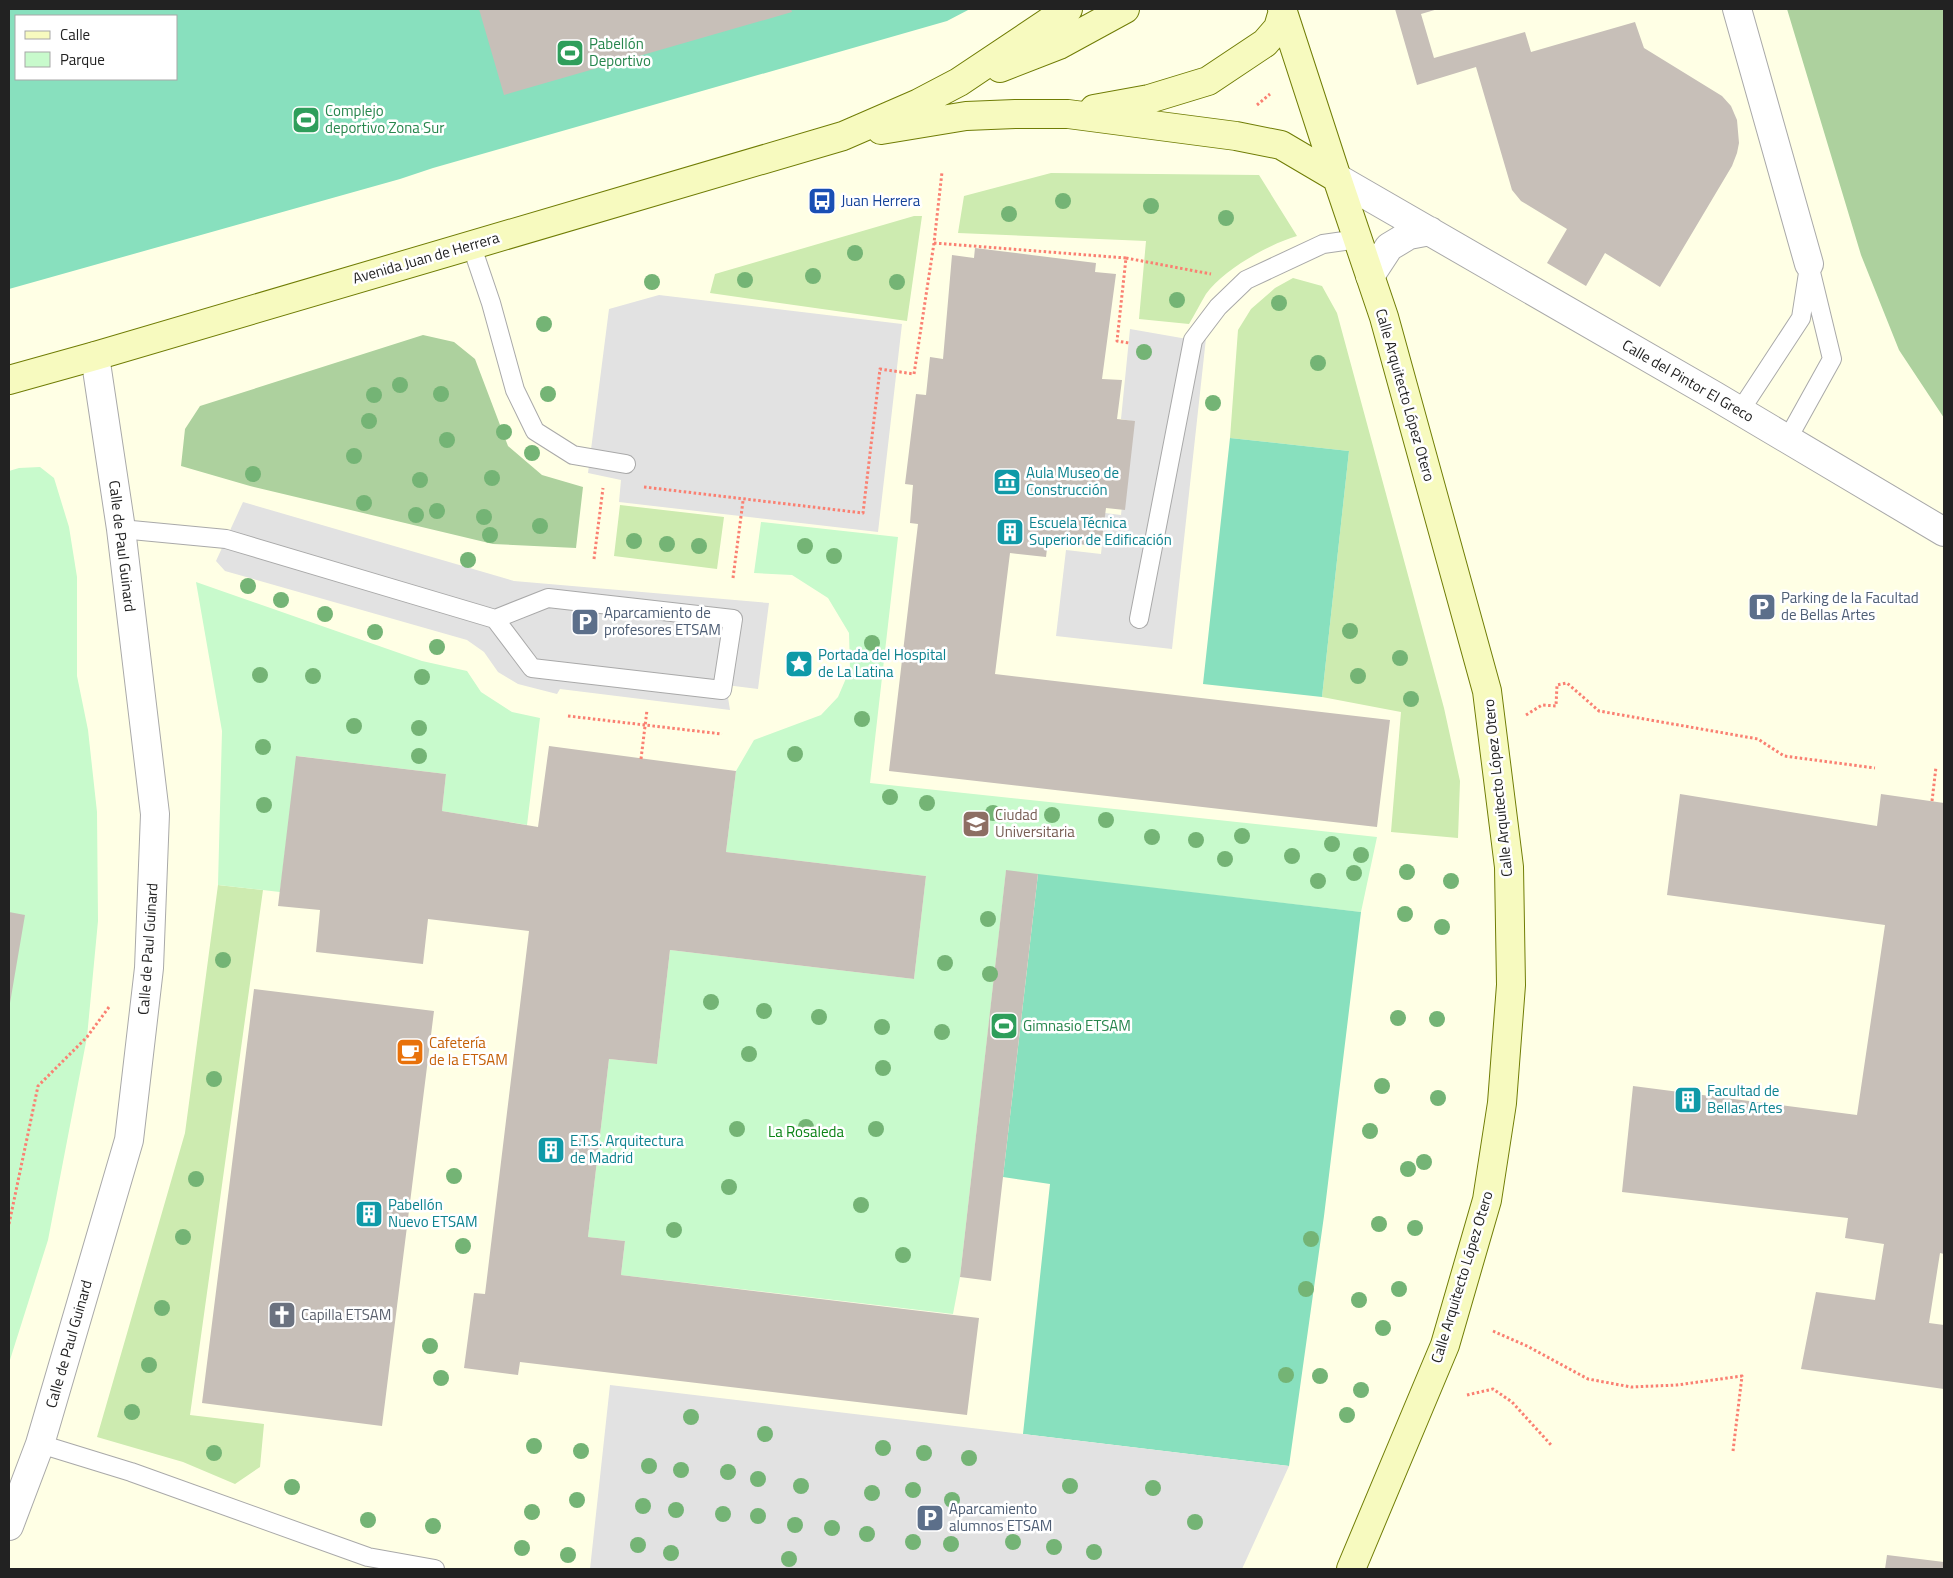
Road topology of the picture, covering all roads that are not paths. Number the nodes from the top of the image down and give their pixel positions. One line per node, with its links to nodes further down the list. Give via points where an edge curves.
1 (1068, 9): 5 (street)
2 (1125, 9): 5 (street, via 1059,45)
3 (1737, 9): 12 (street)
4 (1281, 10): 6 (street, via 1278,28 1265,43 1208,81 1149,99); 8 (street, Calle Arquitecto López Otero)
5 (959, 82): 7 (street)
6 (1068, 114): 7 (street, via 966,116); 8 (street, via 1281,145)
7 (842, 136): 11 (street, Avenida Juan de Herrera)
8 (1336, 178): 9 (street, Calle del Pintor El Greco); 10 (street, Calle Arquitecto López Otero)
9 (1430, 231): 13 (street, via 1409,235 1390,247); 16 (street, Calle del Pintor El Greco)
10 (1358, 239): 13 (street, Calle Arquitecto López Otero); 22 (lane, via 1323,244 1246,280 1218,307 1193,340)
11 (471, 244): 14 (street, Avenida Juan de Herrera); 18 (lane, via 515,390 535,431 573,455)
12 (1809, 264): 16 (lane, via 1801,318); 17 (lane, via 1832,359)
13 (1370, 276): 26 (street, Calle Arquitecto López Otero, via 1488,691 1509,867 1511,985 1502,1103 1487,1200 1445,1345)
14 (95, 356): 15 (street, Avenida Juan de Herrera); 19 (street, Calle de Paul Guinard)
15 (9, 380)
16 (1740, 411): 17 (street, Calle del Pintor El Greco)
17 (1787, 440): 20 (street, Calle del Pintor El Greco)
18 (626, 464)
19 (121, 529): 21 (lane, via 226,539); 23 (street, Calle de Paul Guinard, via 155,814 149,968 129,1140)
20 (1944, 532)
21 (495, 618): 21 (lane, via 532,668 722,690 733,619 548,598)
22 (1138, 618)
23 (40, 1444): 24 (street, Calle de Paul Guinard); 25 (lane, via 131,1472 368,1557)
24 (9, 1526)
25 (435, 1569)
26 (1350, 1569)

